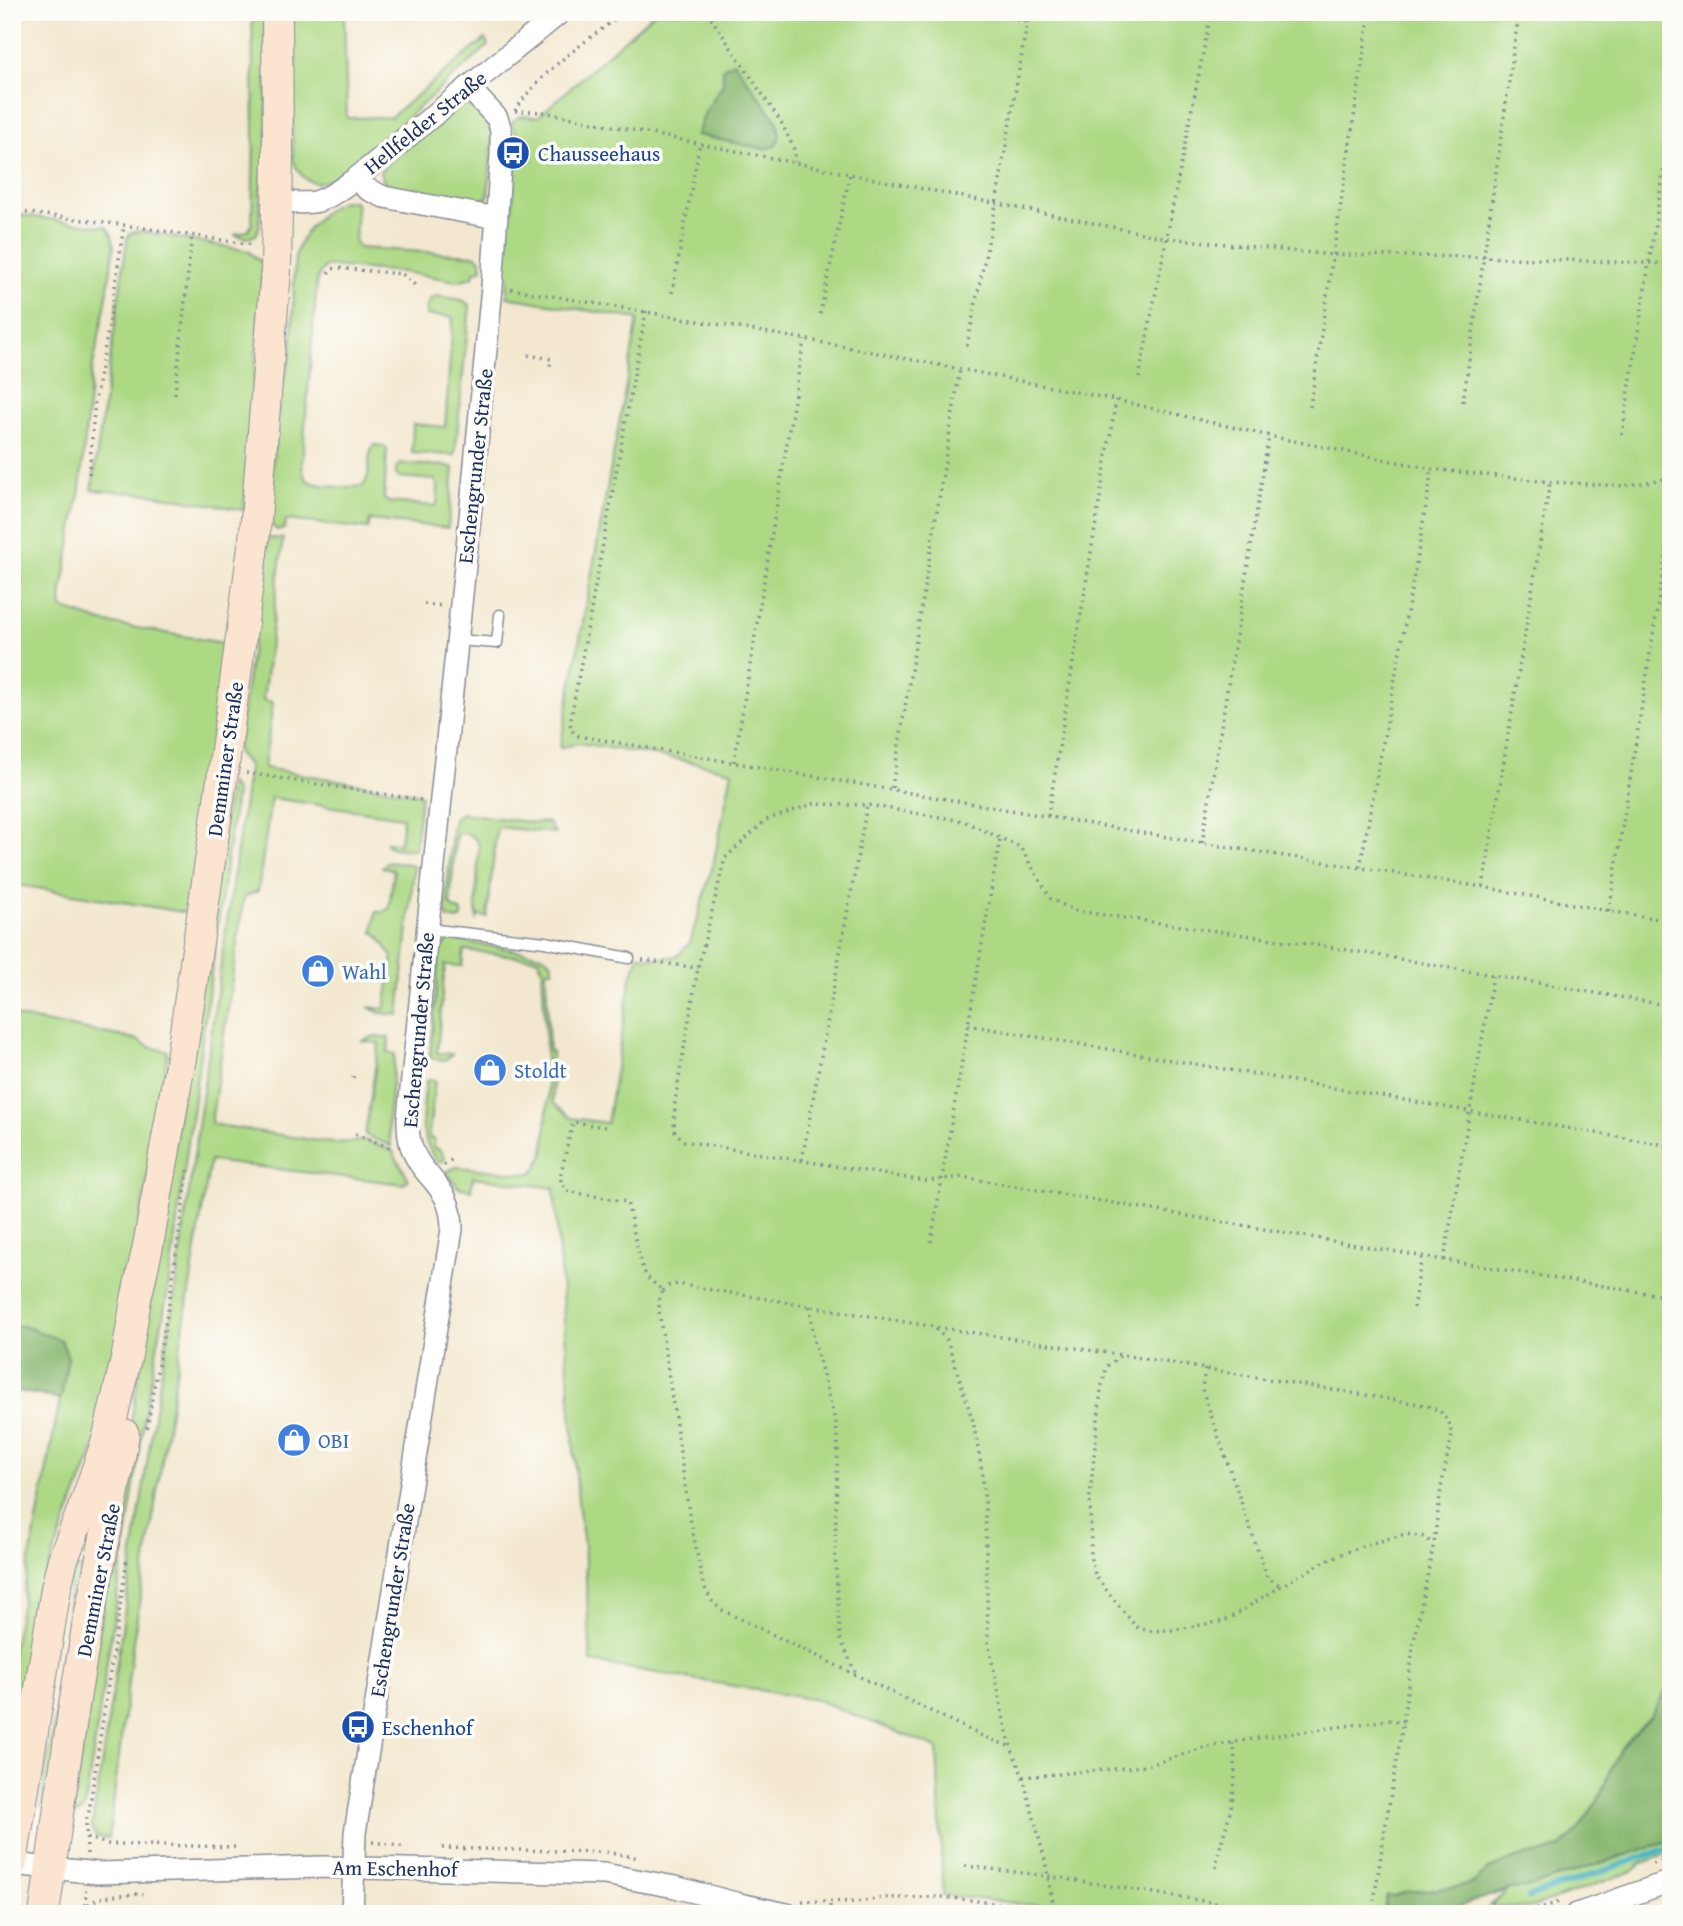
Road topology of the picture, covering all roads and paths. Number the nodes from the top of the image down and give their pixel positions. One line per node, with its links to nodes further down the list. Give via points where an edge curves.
1 (277, 12): 18 (main road, Demminer Straße)
2 (561, 12): 11 (street, Hellfelder Straße)
3 (624, 12): 12 (path, via 545,75)
4 (707, 12): 15 (path, via 781,122 796,151)
5 (990, 12): 10 (path)
6 (1029, 12): 10 (path)
7 (1211, 12): 24 (path)
8 (1370, 12): 25 (path)
9 (1519, 12): 26 (path)
10 (1027, 23): 19 (path)
11 (468, 87): 12 (street); 17 (street, Hellfelder Straße)
12 (506, 115): 14 (path, via 543,112); 21 (street, Eschengrunder Straße, via 501,130)
13 (1671, 123): 28 (path)
14 (699, 144): 15 (path); 33 (path)
15 (795, 163): 16 (path)
16 (850, 174): 19 (path); 35 (path)
17 (355, 179): 18 (street, Hellfelder Straße, via 319,201); 21 (street, via 384,197)
18 (278, 202): 27 (main road, Demminer Straße)
19 (996, 204): 24 (path); 37 (path)
20 (12, 211): 22 (path)
21 (497, 218): 32 (street, Eschengrunder Straße)
22 (124, 225): 23 (path); 49 (path, via 95,400)
23 (192, 236): 27 (path); 42 (path)
24 (1167, 238): 25 (path); 41 (path)
25 (1332, 255): 26 (path); 45 (path)
26 (1484, 257): 28 (path); 44 (path)
27 (277, 259): 84 (main road, Demminer Straße, via 260,485 241,646 183,1046)
28 (1649, 263): 29 (path); 46 (path)
29 (1671, 264)
30 (328, 273): 31 (path, via 337,268 402,274)
31 (416, 286)
32 (487, 291): 34 (path); 56 (street, Eschengrunder Straße)
33 (672, 293)
34 (646, 311): 36 (path); 57 (path, via 571,729 579,736)
35 (820, 314)
36 (804, 339): 40 (path); 57 (path)
37 (967, 346)
38 (528, 355): 39 (path, via 551,359)
39 (550, 367)
40 (960, 369): 43 (path); 59 (path)
41 (1139, 377)
42 (175, 394)
43 (1116, 400): 47 (path); 62 (path)
44 (1463, 402)
45 (1310, 407)
46 (1622, 435)
47 (1269, 436): 48 (path); 64 (path)
48 (1432, 469): 51 (path); 65 (path)
49 (89, 474)
50 (1671, 478): 51 (path, via 1624,486)
51 (1550, 482): 66 (path)
52 (1671, 523): 67 (path)
53 (424, 604): 54 (path)
54 (445, 606)
55 (500, 615): 56 (lane, via 503,634 497,643)
56 (457, 640): 60 (street, Eschengrunder Straße)
57 (734, 762): 59 (path)
58 (244, 773): 60 (path)
59 (891, 789): 62 (path)
60 (440, 802): 69 (street, Eschengrunder Straße)
61 (867, 805): 63 (path, via 963,821); 71 (path, via 813,804 766,820 725,858); 81 (path)
62 (1048, 817): 64 (path)
63 (1000, 838): 72 (path, via 1020,847 1052,899 1076,911); 74 (path)
64 (1202, 843): 65 (path)
65 (1360, 867): 66 (path)
66 (1483, 887): 67 (path)
67 (1609, 911): 68 (path)
68 (1671, 921)
69 (427, 929): 70 (lane, via 545,942); 106 (street, Eschengrunder Straße, via 408,1135 412,1149 449,1202 452,1229 355,1833)
70 (629, 958): 71 (path)
71 (698, 968): 81 (path, via 674,1130 682,1141)
72 (1493, 976): 73 (path); 75 (path)
73 (1671, 1006)
74 (968, 1025): 75 (path); 82 (path)
75 (1470, 1112): 78 (path); 86 (path)
76 (605, 1126): 87 (path, via 573,1122 562,1184 567,1191 627,1202 641,1264 647,1277)
77 (355, 1134): 79 (path)
78 (1671, 1146)
79 (398, 1149)
80 (190, 1159): 94 (path)
81 (802, 1160): 82 (path, via 925,1181)
82 (941, 1179): 83 (path); 85 (path, via 976,1179)
83 (931, 1242)
84 (148, 1246): 104 (main road, Demminer Straße, via 107,1440 55,1588); 107 (main road, Demminer Straße, via 132,1383 88,1623)
85 (1422, 1256): 86 (path); 90 (path)
86 (1444, 1260): 88 (path)
87 (663, 1291): 89 (path, via 677,1284); 98 (path, via 659,1311 689,1512 703,1584 711,1600 720,1609)
88 (1671, 1297)
89 (810, 1306): 91 (path); 98 (path, via 814,1341 836,1424 840,1638)
90 (1413, 1308)
91 (935, 1327): 92 (path); 101 (path, via 947,1340 973,1421 981,1465 988,1640)
92 (1122, 1355): 93 (path); 97 (path, via 1107,1366 1101,1389 1090,1496 1091,1561 1096,1577 1136,1627 1149,1631 1225,1621)
93 (1205, 1369): 95 (path, via 1440,1411 1452,1435); 97 (path, via 1202,1389 1254,1540 1268,1577)
94 (146, 1435)
95 (1434, 1543): 97 (path, via 1406,1535 1365,1545); 99 (path)
96 (128, 1556): 103 (path)
97 (1281, 1586)
98 (855, 1673): 101 (path)
99 (1403, 1722): 100 (path, via 1388,1720); 120 (path)
100 (1233, 1743): 102 (path, via 1146,1766); 108 (path, via 1236,1762 1230,1814 1217,1850)
101 (1011, 1747): 102 (path)
102 (1023, 1777): 109 (path)
103 (86, 1838)
104 (12, 1863): 107 (street, Am Eschenhof)
105 (965, 1866): 109 (path)
106 (354, 1867): 107 (street, Am Eschenhof, via 126,1873); 113 (street, Am Eschenhof, via 604,1874 675,1886); 116 (street)
107 (51, 1868): 114 (main road, Demminer Straße)
108 (1216, 1868)
109 (1048, 1876): 118 (path); 119 (path)
110 (1671, 1881): 123 (street)
111 (148, 1894): 115 (path, via 99,1898)
112 (830, 1902): 117 (path)
113 (778, 1913)
114 (44, 1914)
115 (78, 1914)
116 (352, 1914)
117 (830, 1914)
118 (1055, 1914)
119 (1285, 1914)
120 (1372, 1914)
121 (1474, 1914): 122 (path, via 1494,1910)
122 (1520, 1914)
123 (1577, 1914)

